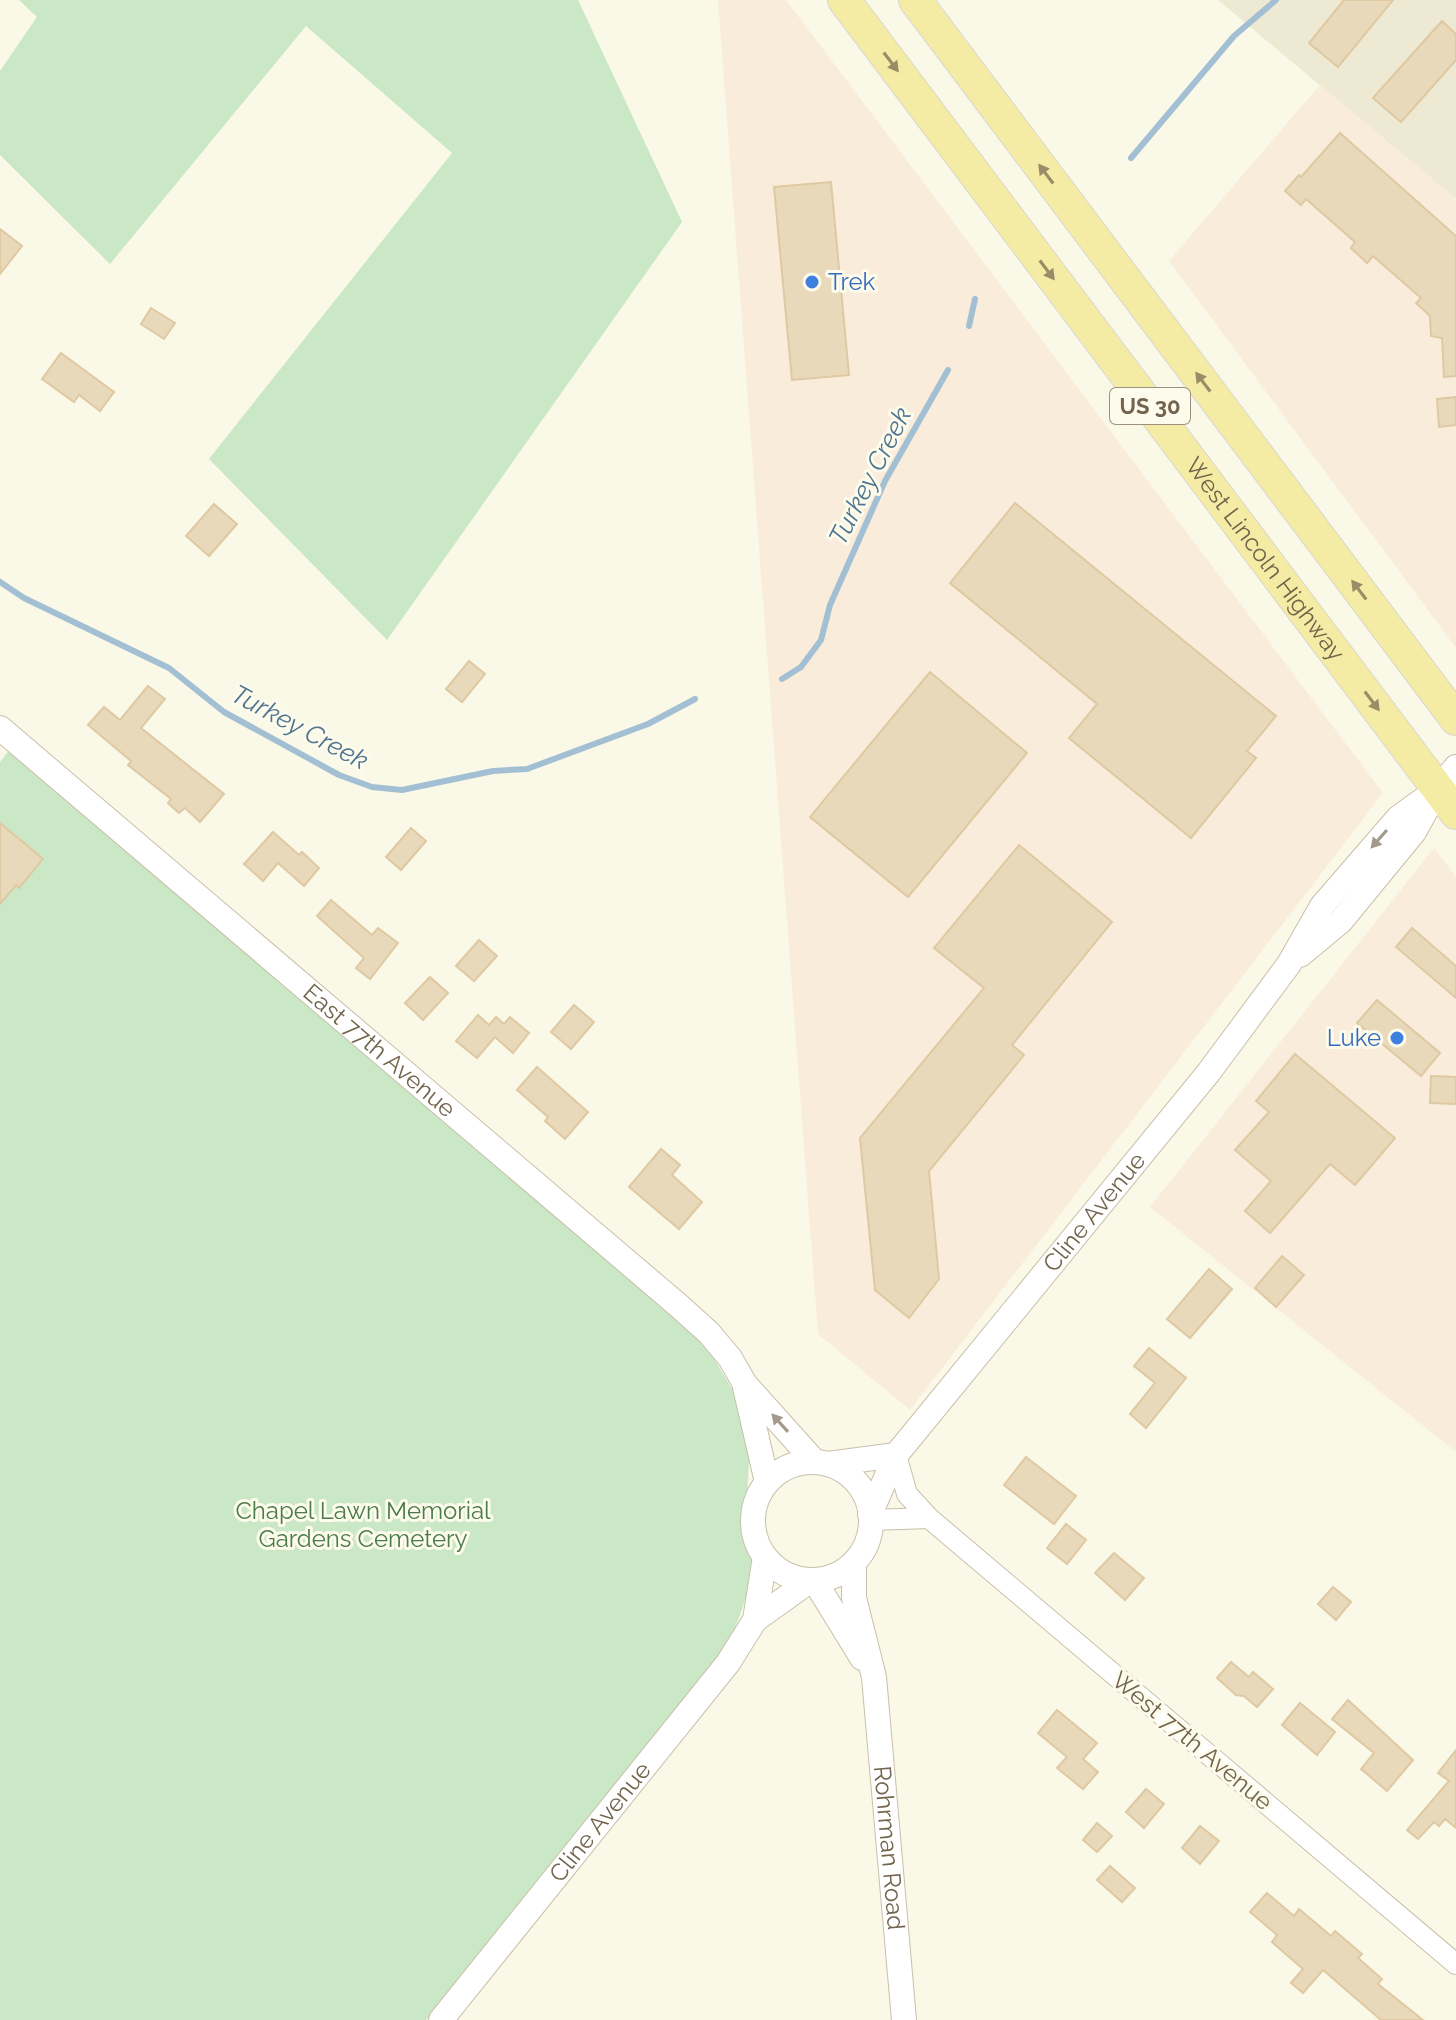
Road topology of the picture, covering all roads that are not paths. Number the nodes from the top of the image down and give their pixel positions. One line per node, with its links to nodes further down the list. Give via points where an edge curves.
1 (844, 0): 5 (main road, West Lincoln Highway / US 30, one-way to 5)
2 (915, 0): 3 (main road, US 30, one-way to 2)
3 (1456, 719)
4 (0, 728): 6 (street, East 77th Avenue, via 678,1305 709,1333)
5 (1450, 790): 7 (street, Cline Avenue, via 1398,818 1322,906 1289,964 1154,1141)
6 (745, 1384): 8 (street, East 77th Avenue, one-way to 6); 9 (street, East 77th Avenue)
7 (896, 1455): 8 (street); 10 (street, Cline Avenue); 11 (street, West 77th Avenue, via 907,1494)
8 (822, 1463): 9 (street, via 789,1466); 10 (street, via 861,1488)
9 (767, 1482): 12 (street, via 753,1519)
10 (870, 1517): 11 (street); 13 (street, via 867,1543)
11 (929, 1518): 17 (street, West 77th Avenue)
12 (765, 1557): 14 (street, via 781,1571); 15 (street, Cline Avenue)
13 (854, 1563): 14 (street, via 836,1575); 16 (street, Rohrman Road, via 854,1598)
14 (813, 1580): 15 (street, Cline Avenue); 16 (street, Rohrman Road)
15 (755, 1620): 18 (street, Cline Avenue, via 728,1663)
16 (874, 1677): 19 (street, Rohrman Road)
17 (1456, 1964)
18 (441, 2020)
19 (904, 2020)

